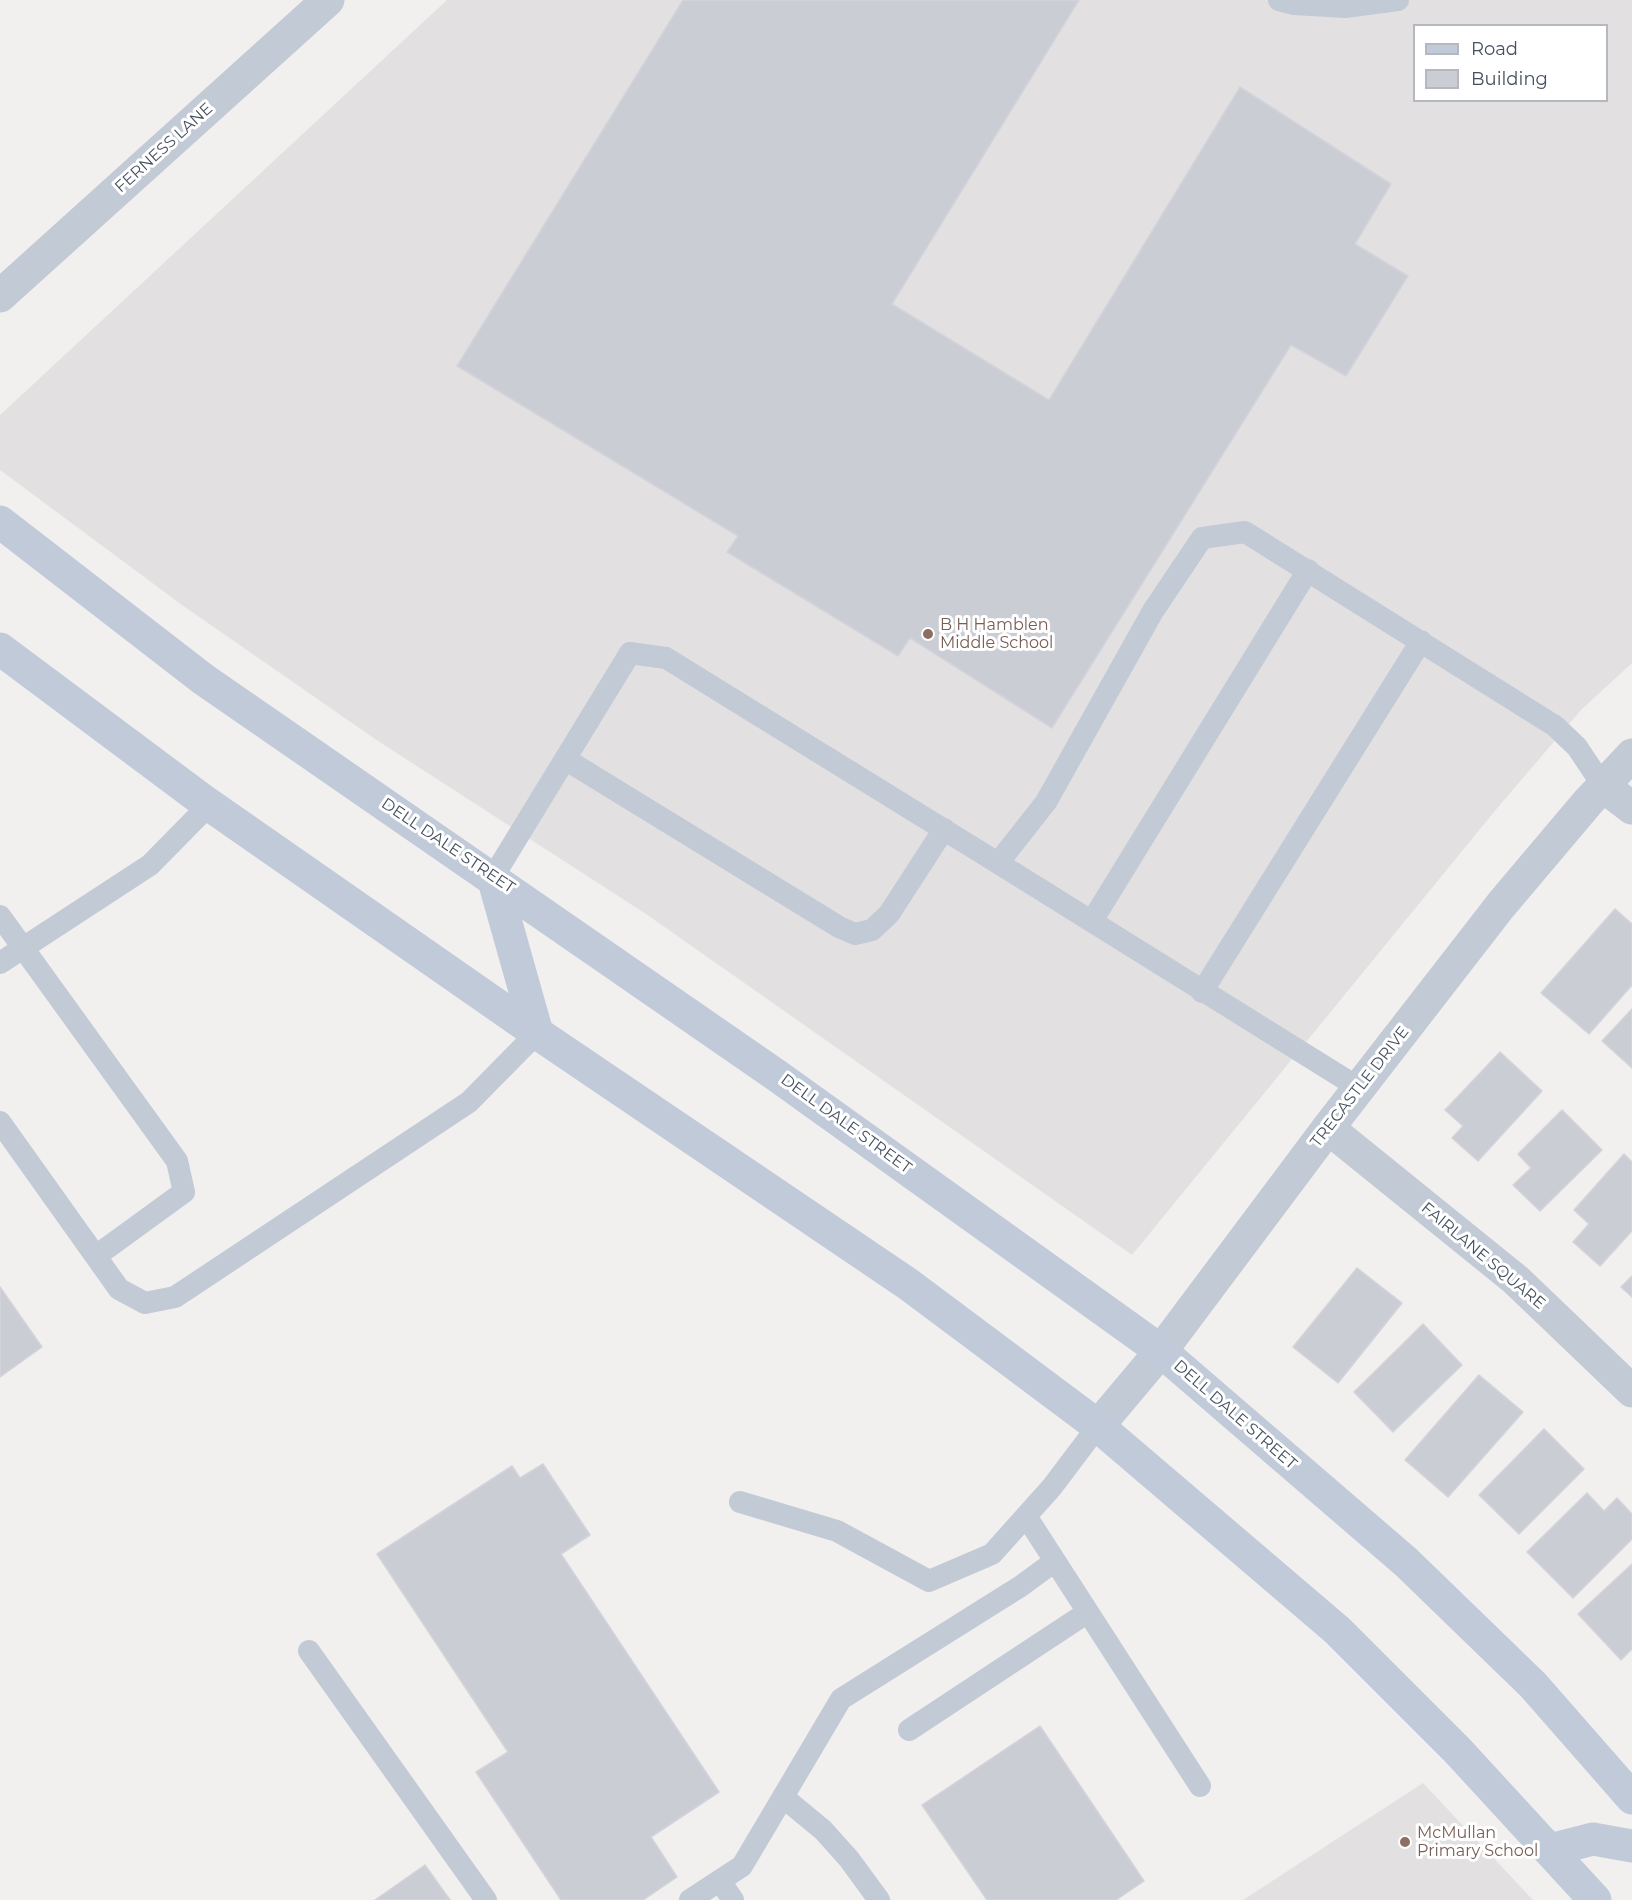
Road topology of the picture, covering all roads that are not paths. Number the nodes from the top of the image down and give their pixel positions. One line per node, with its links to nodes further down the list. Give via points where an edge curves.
1 (328, 0): 4 (street, FERNESS LANE)
2 (1279, 0): 3 (lane, via 1345,7)
3 (1398, 0)
4 (0, 296)
5 (0, 522): 16 (main road, DELL DALE STREET, via 203,679)
6 (1308, 570): 7 (lane); 15 (lane, via 1245,532 1202,538 1153,611 1046,802); 18 (lane)
7 (1421, 641): 11 (lane, via 1555,726 1578,747); 21 (lane)
8 (0, 650): 12 (main road)
9 (1632, 755): 11 (street, TRECASTLE DRIVE)
10 (565, 759): 14 (lane, via 839,927 855,933 872,930 889,915); 14 (lane, via 630,653 666,658); 16 (lane)
11 (1603, 786): 13 (street); 23 (street, TRECASTLE DRIVE, via 1501,905)
12 (209, 805): 19 (lane, via 150,865); 22 (main road)
13 (1632, 808)
14 (944, 829): 15 (lane)
15 (998, 863): 18 (lane)
16 (493, 876): 22 (main road); 27 (main road, DELL DALE STREET)
17 (0, 916): 19 (lane)
18 (1092, 921): 21 (lane)
19 (22, 948): 20 (lane); 26 (lane, via 177,1161 184,1192)
20 (0, 963)
21 (1202, 992): 23 (lane)
22 (537, 1033): 26 (lane, via 469,1102 175,1297 145,1303 119,1289); 29 (main road, via 908,1284)
23 (1359, 1088): 25 (street, TRECASTLE DRIVE)
24 (0, 1122): 26 (lane)
25 (1328, 1128): 27 (street, TRECASTLE DRIVE); 28 (street, FAIRLANE SQUARE, via 1516,1280)
26 (96, 1256)
27 (1161, 1351): 29 (street, TRECASTLE DRIVE); 38 (main road, DELL DALE STREET, via 1406,1562 1533,1685)
28 (1632, 1391)
29 (1098, 1426): 31 (lane); 40 (main road, via 1337,1630)
30 (740, 1502): 31 (lane, via 837,1531 929,1581 992,1554)
31 (1026, 1516): 32 (lane)
32 (1055, 1561): 33 (lane); 37 (lane, via 841,1699)
33 (1088, 1612): 35 (lane); 36 (lane)
34 (309, 1651): 42 (lane)
35 (909, 1730)
36 (1200, 1786)
37 (783, 1797): 41 (lane, via 742,1866); 45 (lane, via 823,1830)
38 (1632, 1798)
39 (1632, 1846): 40 (main road, via 1593,1839)
40 (1550, 1850): 46 (main road)
41 (720, 1881): 43 (lane); 44 (lane)
42 (486, 1900)
43 (690, 1900)
44 (733, 1900)
45 (879, 1900)
46 (1595, 1900)

